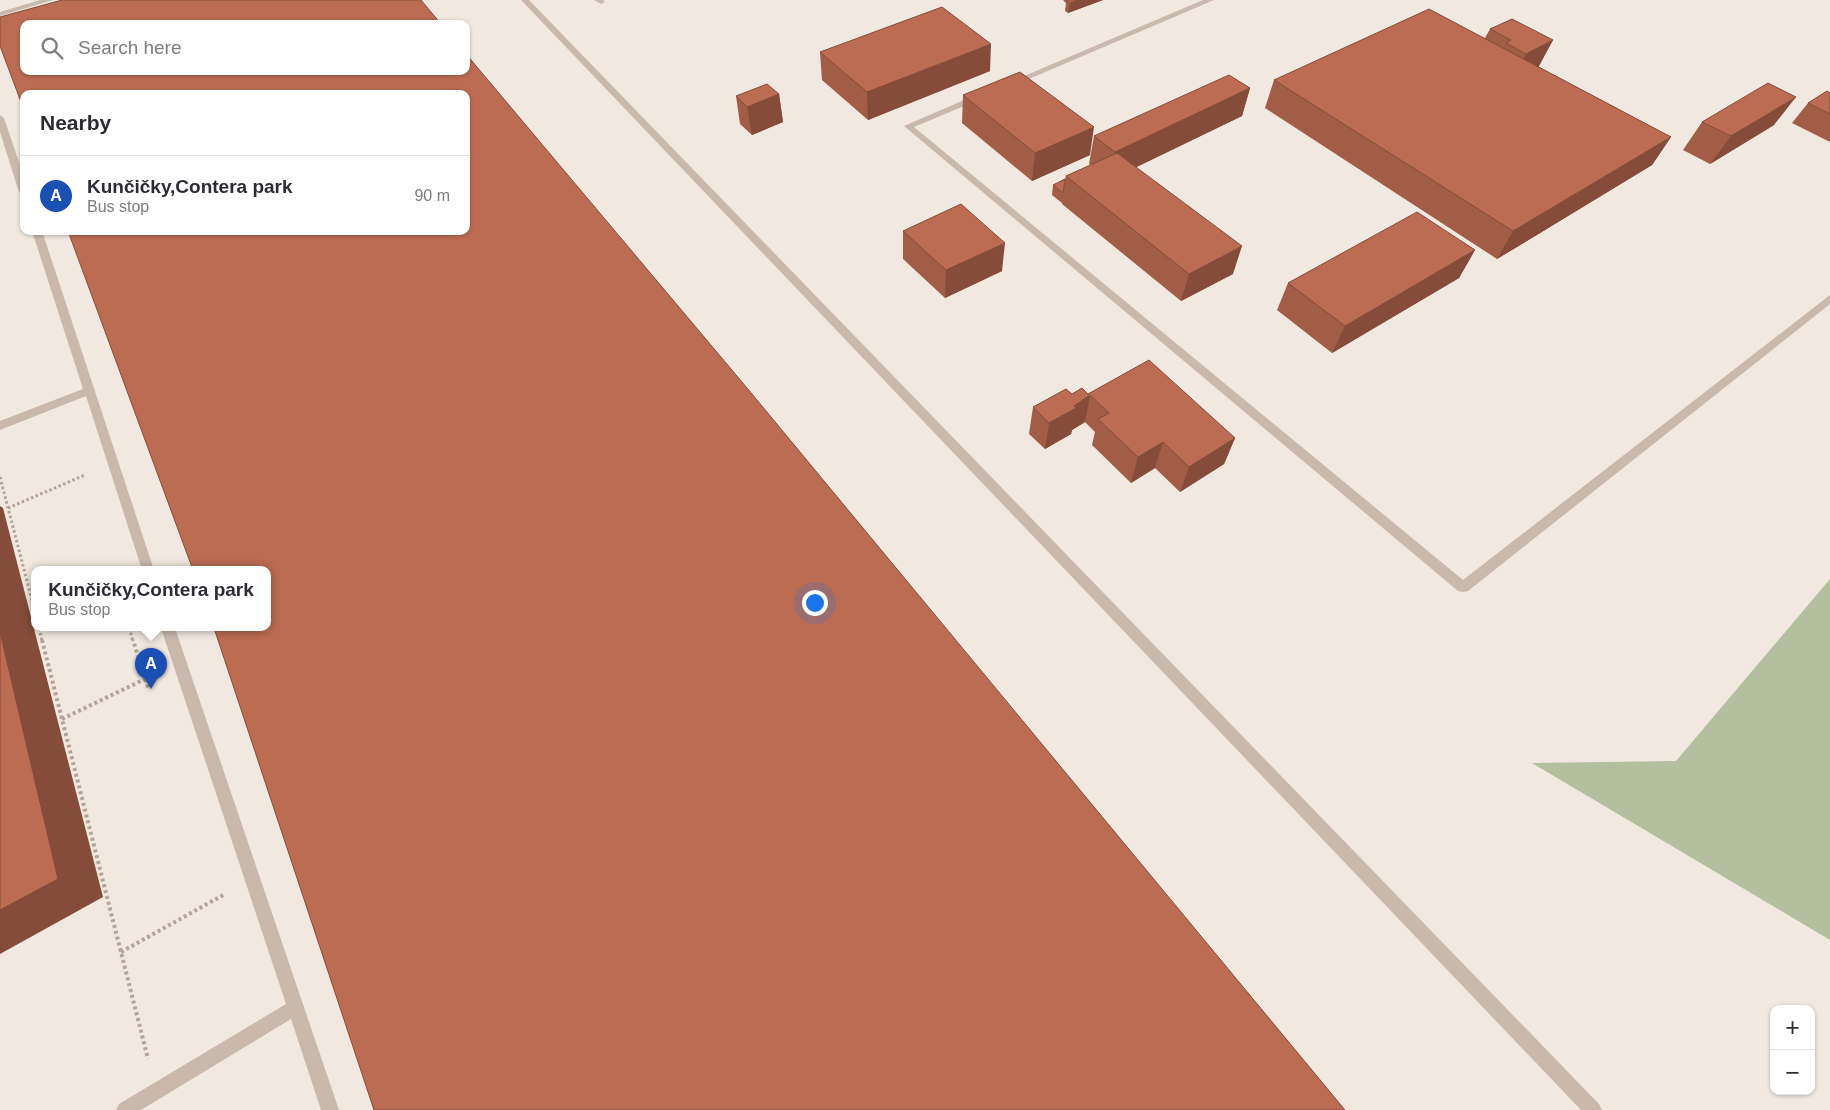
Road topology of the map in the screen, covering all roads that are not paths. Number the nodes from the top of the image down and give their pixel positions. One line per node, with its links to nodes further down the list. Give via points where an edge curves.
1 (49, 0): 4 (lane)
2 (525, 0): 16 (lane)
3 (1210, 0): 8 (lane, via 908,126 1463,587)
4 (0, 14)
5 (0, 118): 6 (lane)
6 (20, 180)
7 (38, 235): 9 (lane)
8 (1830, 299)
9 (88, 391): 10 (lane); 11 (lane)
10 (0, 426)
11 (147, 566)
12 (169, 631): 13 (lane)
13 (295, 1008): 14 (lane); 15 (lane)
14 (125, 1110)
15 (330, 1110)
16 (1593, 1110)

